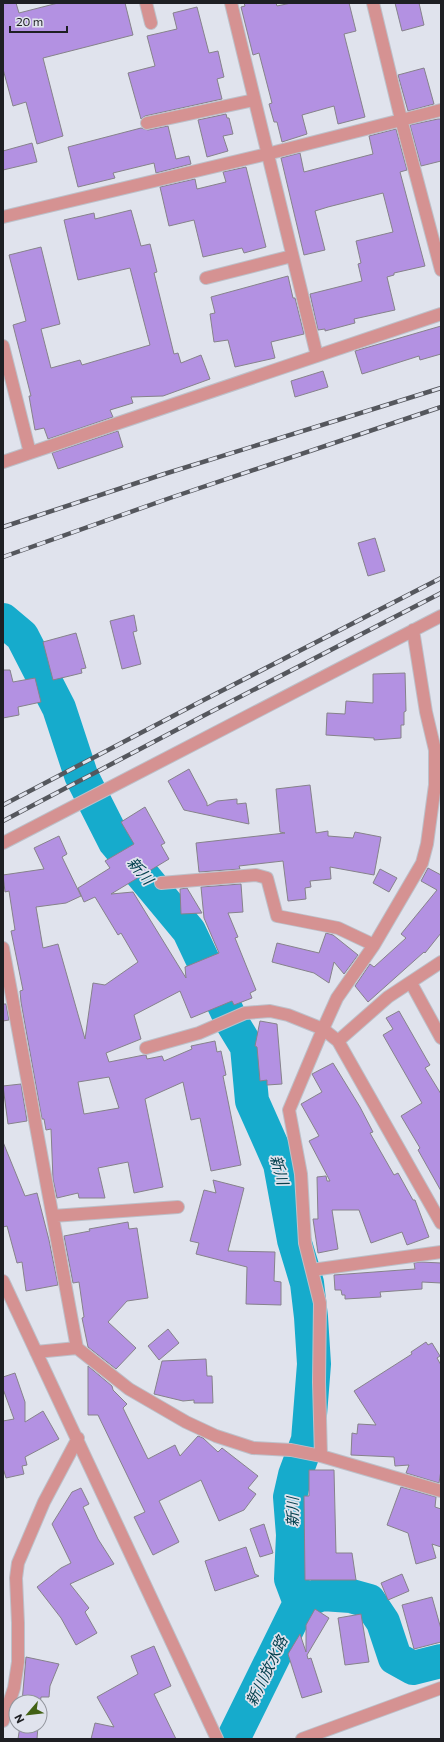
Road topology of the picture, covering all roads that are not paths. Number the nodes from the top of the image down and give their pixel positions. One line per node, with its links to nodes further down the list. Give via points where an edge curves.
1 (146, 3): 4 (street)
2 (232, 3): 5 (street)
3 (373, 3): 7 (street)
4 (151, 23)
5 (254, 100): 8 (street); 9 (street)
6 (441, 110): 7 (street)
7 (401, 119): 9 (street); 12 (street)
8 (147, 123)
9 (267, 154): 10 (street); 11 (street)
10 (3, 217)
11 (292, 256): 13 (street); 16 (street)
12 (441, 270)
13 (206, 278)
14 (441, 314): 16 (street)
15 (3, 346): 17 (street)
16 (317, 356): 17 (street)
17 (30, 453): 18 (street)
18 (3, 462)
19 (441, 616): 20 (street)
20 (413, 630): 21 (street, via 426,712); 22 (street)
21 (438, 749): 24 (street, via 427,844 422,863)
22 (3, 843)
23 (161, 883): 24 (street, via 256,875 267,878 277,916 338,928)
24 (374, 945): 28 (street, via 337,998)
25 (3, 948): 33 (street)
26 (441, 962): 27 (street)
27 (411, 983): 29 (street); 30 (street, via 388,997)
28 (323, 1029): 30 (street); 31 (street, via 288,1015 270,1011 245,1013 199,1033); 36 (street, via 288,1110 301,1174 305,1243)
29 (441, 1038)
30 (338, 1041): 34 (street)
31 (146, 1048)
32 (178, 1207): 33 (street)
33 (53, 1216): 39 (street)
34 (441, 1223)
35 (441, 1252): 36 (street)
36 (312, 1270): 42 (street, via 320,1303)
37 (3, 1280): 38 (street)
38 (7, 1300): 40 (street)
39 (77, 1348): 40 (street); 42 (street, via 129,1389 216,1436 252,1448 291,1450)
40 (36, 1352): 41 (street)
41 (78, 1438): 45 (street, via 44,1502 18,1563 18,1662 14,1688); 46 (street)
42 (318, 1455): 43 (street)
43 (441, 1491)
44 (441, 1688): 47 (street)
45 (3, 1721)
46 (215, 1734)
47 (302, 1739)

